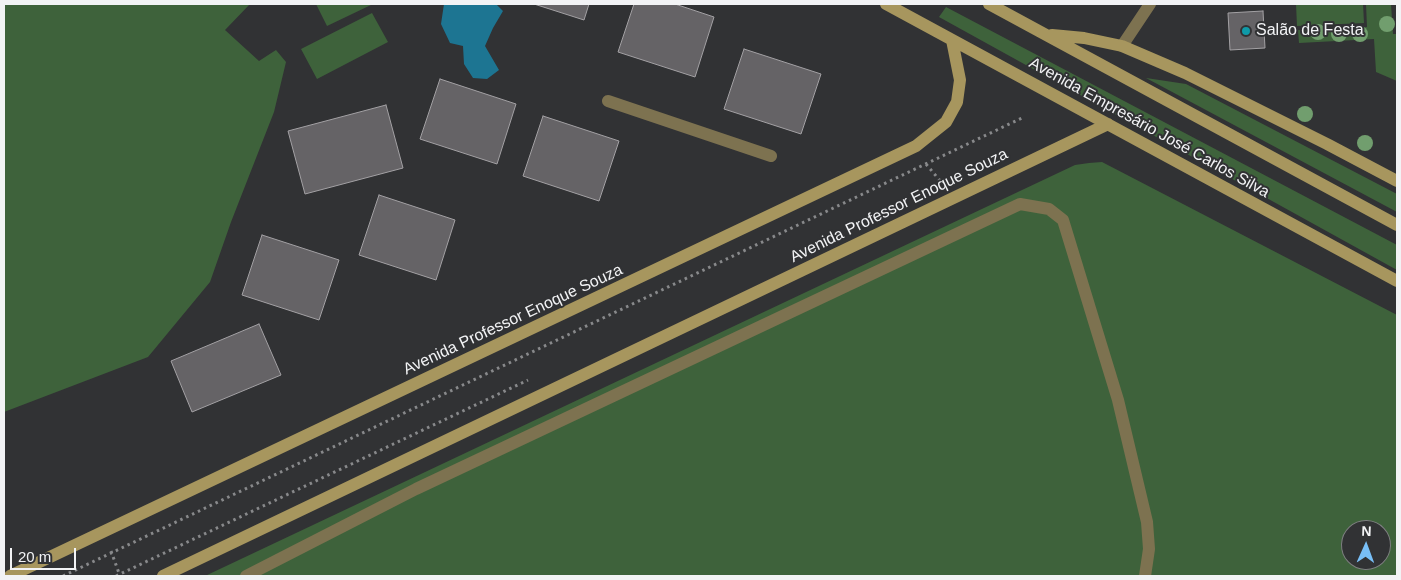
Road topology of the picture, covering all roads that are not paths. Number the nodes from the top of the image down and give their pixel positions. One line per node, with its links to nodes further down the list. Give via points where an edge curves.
1 (886, 4): 5 (main road, Avenida Empresário José Carlos Silva)
2 (989, 4): 4 (main road, Avenida Empresário José Carlos Silva)
3 (1150, 4): 6 (street)
4 (1046, 35): 6 (main road); 11 (main road, Avenida Empresário José Carlos Silva)
5 (952, 40): 8 (main road, Avenida Empresário José Carlos Silva); 13 (main road, Avenida Professor Enoque Souza, via 960,80 957,102 946,122 916,146)
6 (1122, 46): 10 (main road, via 1185,72)
7 (608, 101): 9 (street)
8 (1108, 124): 12 (main road, Avenida Empresário José Carlos Silva); 14 (main road, Avenida Professor Enoque Souza)
9 (770, 156)
10 (1397, 181)
11 (1397, 225)
12 (1397, 281)
13 (10, 576)
14 (163, 576)
15 (246, 576): 16 (street, via 416,489 1020,204 1049,210 1063,220 1118,400 1147,522 1149,549)
16 (1145, 576)

